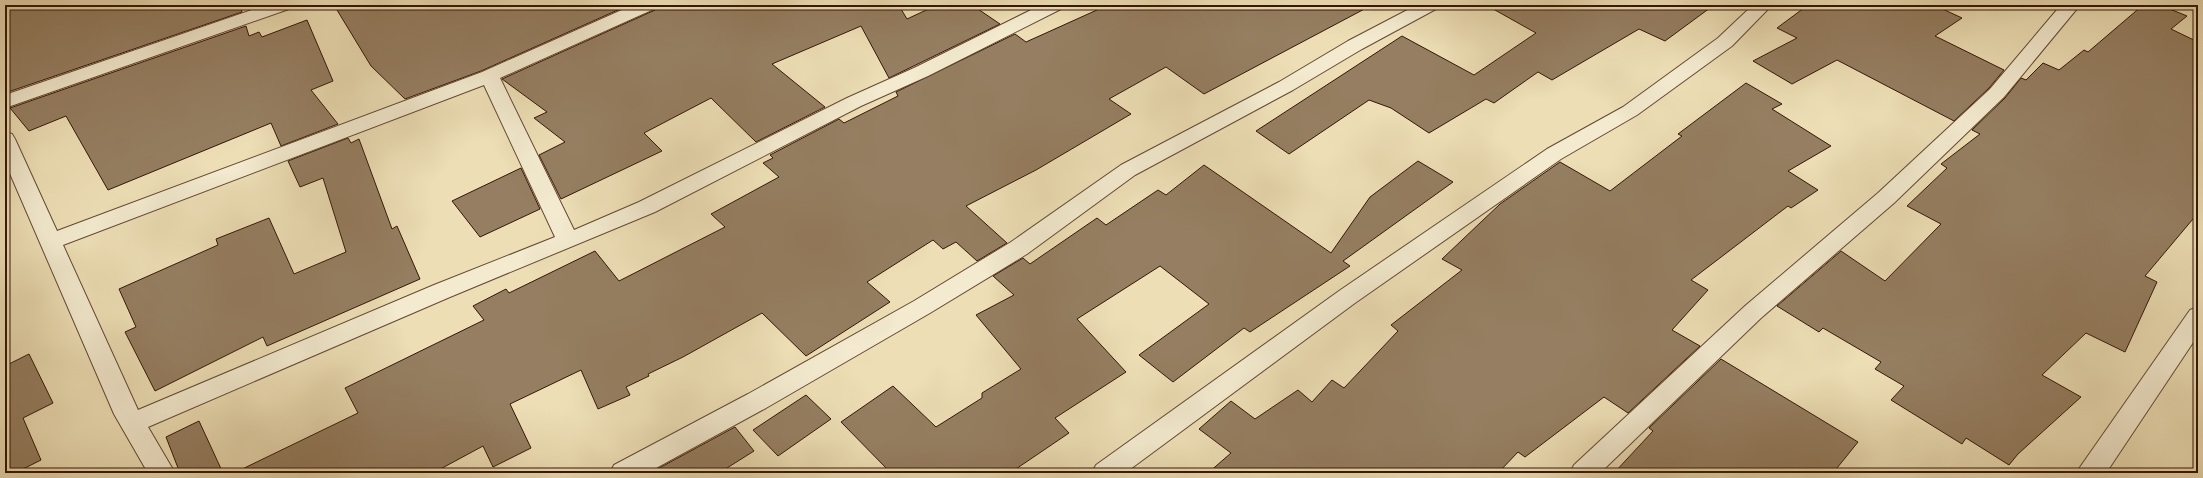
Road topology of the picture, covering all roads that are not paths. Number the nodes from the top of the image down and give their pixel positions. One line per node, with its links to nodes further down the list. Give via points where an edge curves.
1 (283, 5): 8 (street)
2 (648, 5): 7 (street)
3 (1055, 5): 10 (street, via 921,72 854,102 647,207)
4 (1430, 5): 15 (street, via 1286,86 1128,170 1019,248 922,307 757,401)
5 (1763, 5): 16 (street, via 1725,42 1630,111 1554,154 1347,296)
6 (2071, 5): 17 (street, via 1997,93 1886,198 1753,312)
7 (489, 76): 10 (street); 11 (street)
8 (5, 102)
9 (5, 139): 11 (street)
10 (568, 241): 13 (street, via 442,291)
11 (50, 242): 13 (street)
12 (2198, 316): 18 (street)
13 (133, 423): 14 (street)
14 (162, 473)
15 (623, 473)
16 (1105, 473)
17 (1583, 473)
18 (2089, 473)

